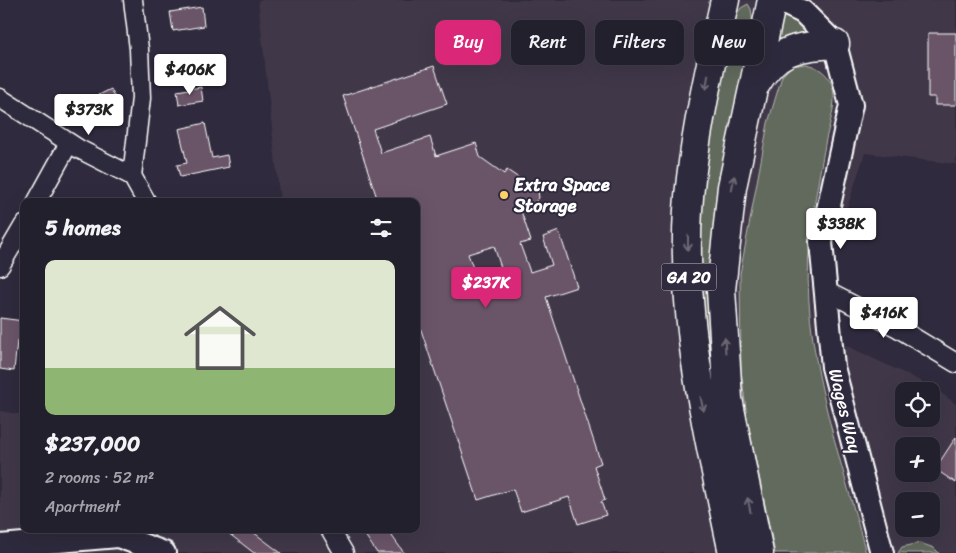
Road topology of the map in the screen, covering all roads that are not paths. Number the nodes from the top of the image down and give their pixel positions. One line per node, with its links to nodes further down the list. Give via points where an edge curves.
1 (133, 0): 9 (street, via 141,98)
2 (725, 0): 20 (highway, GA 20, one-way to 20, via 691,179 688,244 697,382)
3 (772, 0): 6 (highway, GA 20)
4 (778, 0): 5 (street, via 803,12)
5 (835, 44): 6 (highway, via 795,48 778,56 766,67); 14 (street, Wages Way, via 851,105 821,242)
6 (751, 94): 21 (highway, GA 20, one-way to 6, via 728,399 721,290 732,187)
7 (0, 98): 8 (street)
8 (70, 142): 9 (street); 10 (street)
9 (132, 176): 11 (street)
10 (39, 198)
11 (144, 198)
12 (20, 232): 13 (street)
13 (0, 266)
14 (826, 291): 15 (street, via 898,328); 22 (street, Wages Way, via 833,367)
15 (956, 363)
16 (332, 533): 19 (street)
17 (0, 546): 18 (street, via 118,536)
18 (164, 553)
19 (344, 553)
20 (733, 553)
21 (759, 553)
22 (882, 553)

